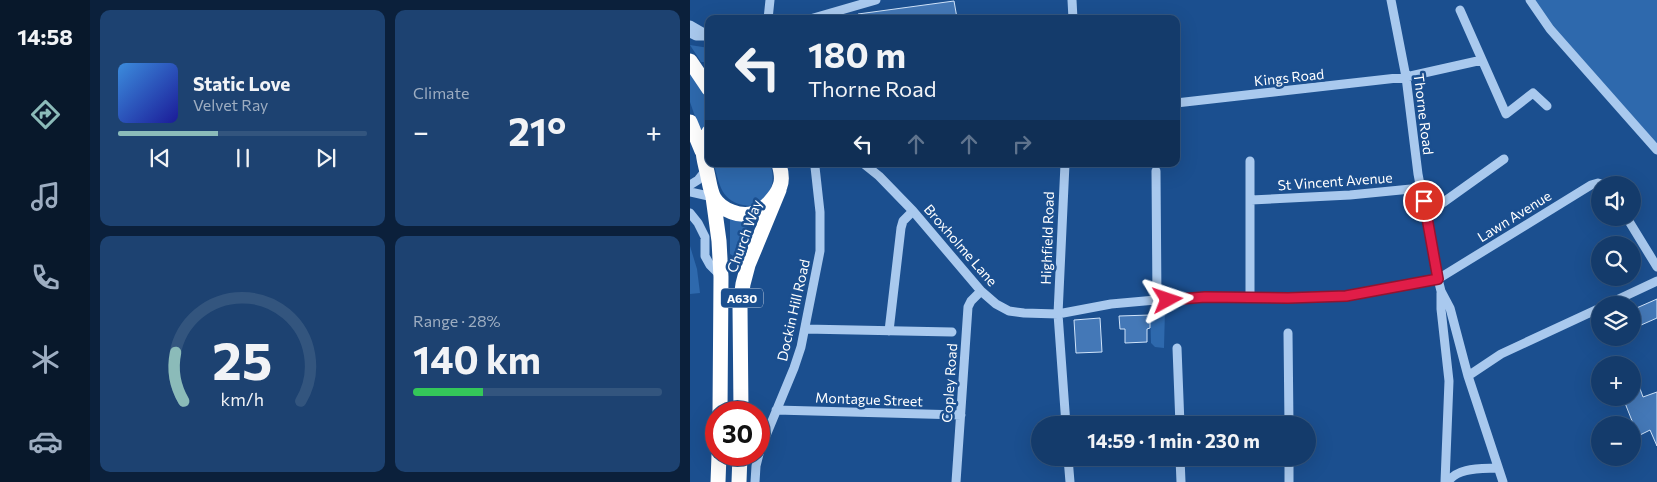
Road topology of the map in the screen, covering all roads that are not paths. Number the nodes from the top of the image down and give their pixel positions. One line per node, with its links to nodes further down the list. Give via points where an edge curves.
1 (770, 0): 8 (street)
2 (876, 0): 6 (street)
3 (1072, 0): 10 (street)
4 (1391, 0): 17 (street, Thorne Road)
5 (1530, 0): 23 (street, via 1550,29)
6 (859, 2): 9 (street)
7 (1460, 10): 15 (street)
8 (768, 15)
9 (822, 15)
10 (1073, 15)
11 (690, 25): 13 (street)
12 (690, 33): 14 (street)
13 (705, 34)
14 (705, 36)
15 (1482, 60): 17 (street, Kings Road); 20 (street, via 1506,114 1533,93)
16 (690, 61): 18 (highway)
17 (1406, 77): 19 (street, Kings Road); 37 (street, Thorne Road)
18 (705, 83)
19 (1180, 103)
20 (1547, 106)
21 (690, 122): 24 (highway, Church Way)
22 (705, 143): 24 (highway)
23 (1657, 150)
24 (702, 151): 27 (highway, Church Way)
25 (1504, 159): 44 (street)
26 (1250, 161): 41 (street)
27 (705, 165)
28 (705, 167): 33 (highway, Church Way)
29 (782, 167): 38 (highway, Church Way)
30 (815, 167): 57 (street, Dockin Hill Road, via 820,252)
31 (868, 167): 42 (street, Broxholme Lane)
32 (1065, 167): 56 (street, Highfield Road)
33 (706, 170): 36 (street); 40 (highway, Church Way)
34 (1156, 171): 54 (street)
35 (1591, 184): 48 (street, Lawn Avenue)
36 (690, 185)
37 (1421, 188): 41 (street, St Vincent Avenue); 44 (street, Thorne Road)
38 (779, 190): 40 (highway, via 754,214 734,213); 64 (highway, Church Way / A630, via 743,284 740,306)
39 (690, 192): 40 (street)
40 (713, 196): 47 (highway, Church Way / A630)
41 (1251, 200): 53 (street)
42 (913, 211): 50 (street, Broxholme Lane); 58 (street, via 901,228)
43 (690, 213): 47 (street, via 705,237 710,265)
44 (1427, 214): 48 (street, Thorne Road)
45 (1632, 226): 46 (street)
46 (1657, 266)
47 (721, 276): 63 (highway, Church Way / A630)
48 (1438, 279): 51 (street, Thorne Road); 53 (street, Broxholme Lane, via 1346,296)
49 (1657, 281): 52 (street)
50 (981, 291): 56 (street, Broxholme Lane, via 1010,311); 66 (street, Copley Road, via 968,307)
51 (1441, 291): 62 (street, Thorne Road, via 1450,308); 83 (street, Thorne Road, via 1449,381)
52 (1625, 296)
53 (1250, 297): 54 (street, Broxholme Lane)
54 (1157, 301): 56 (street, Broxholme Lane, via 1111,304)
55 (1591, 312): 62 (street, via 1501,354)
56 (1058, 314): 67 (street, Highfield Road)
57 (805, 329): 58 (street); 65 (street, Dockin Hill Road, via 794,368)
58 (889, 331): 59 (street)
59 (952, 332)
60 (1288, 333): 69 (street)
61 (1178, 348): 68 (street)
62 (1468, 376): 75 (street, Thorne Road)
63 (720, 401)
64 (741, 401)
65 (776, 410): 66 (street, Montague Street); 78 (street, Dockin Hill Road, via 760,450)
66 (961, 415): 79 (street, Copley Road)
67 (1065, 416)
68 (1180, 416)
69 (1289, 416)
70 (719, 466): 76 (highway)
71 (740, 466): 77 (highway)
72 (1069, 466): 80 (street)
73 (1180, 466): 81 (street)
74 (1289, 466): 82 (street)
75 (1498, 468): 83 (street, via 1462,472); 84 (street, Thorne Road)
76 (718, 482)
77 (739, 482)
78 (755, 482)
79 (956, 482)
80 (1070, 482)
81 (1181, 482)
82 (1288, 482)
83 (1446, 482)
84 (1503, 482)

